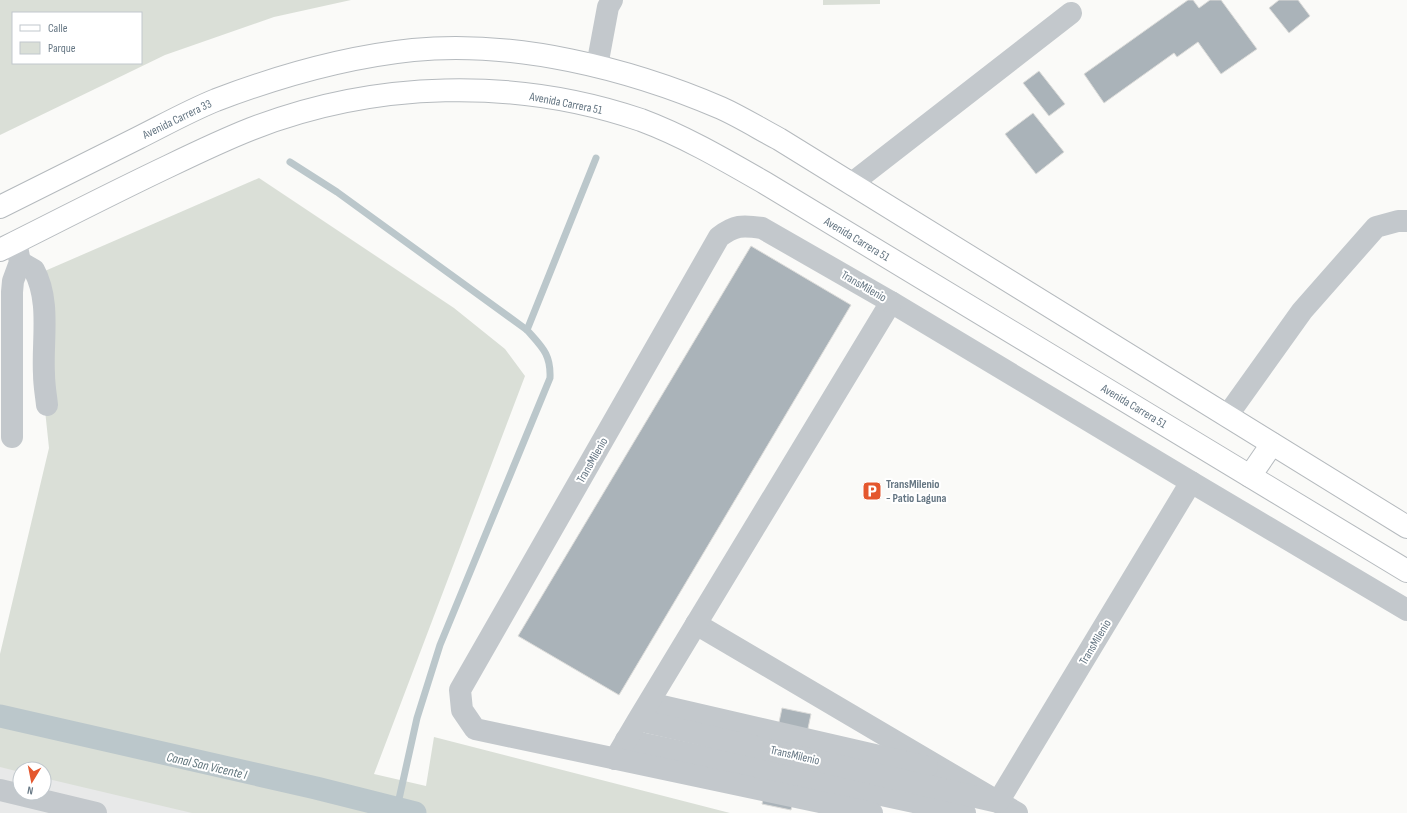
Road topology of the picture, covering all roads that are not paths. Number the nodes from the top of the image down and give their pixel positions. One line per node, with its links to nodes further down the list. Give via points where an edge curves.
1 (612, 0): 3 (lane, via 608,7)
2 (1071, 13): 4 (lane)
3 (597, 66): 4 (main road, via 670,87 723,109 779,139); 5 (main road, Avenida Carrera 33, via 566,59 458,48 414,50 306,70 214,101)
4 (851, 184): 10 (main road)
5 (0, 207)
6 (1407, 221): 10 (lane, via 1376,227 1302,310)
7 (12, 251): 9 (lane, via 34,270 42,292); 11 (lane); 13 (main road, Avenida Carrera 51, via 116,191 252,128 326,106 374,96 422,91 509,92 579,103 641,121 704,148)
8 (891, 302): 14 (lane, TransMilenio); 18 (lane, TransMilenio); 21 (lane, TransMilenio, via 762,228 746,225 731,228 719,238 460,690 462,710 475,730)
9 (47, 405)
10 (1227, 416): 12 (main road)
11 (12, 437)
12 (1272, 444): 13 (main road); 15 (main road)
13 (1250, 476): 16 (main road, Avenida Carrera 51)
14 (1191, 482): 17 (lane, TransMilenio); 24 (lane, TransMilenio)
15 (1407, 527)
16 (1407, 571)
17 (1407, 610)
18 (696, 624): 19 (lane, TransMilenio); 22 (lane, TransMilenio)
19 (644, 711): 20 (lane, TransMilenio); 22 (lane, TransMilenio); 24 (lane, TransMilenio)
20 (626, 740): 21 (lane, TransMilenio); 27 (lane, TransMilenio)
21 (615, 759): 26 (lane, TransMilenio)
22 (947, 772): 24 (lane, TransMilenio)
23 (0, 790): 25 (lane)
24 (998, 802): 28 (lane, TransMilenio)
25 (96, 813)
26 (872, 813)
27 (965, 813)
28 (1017, 813)

